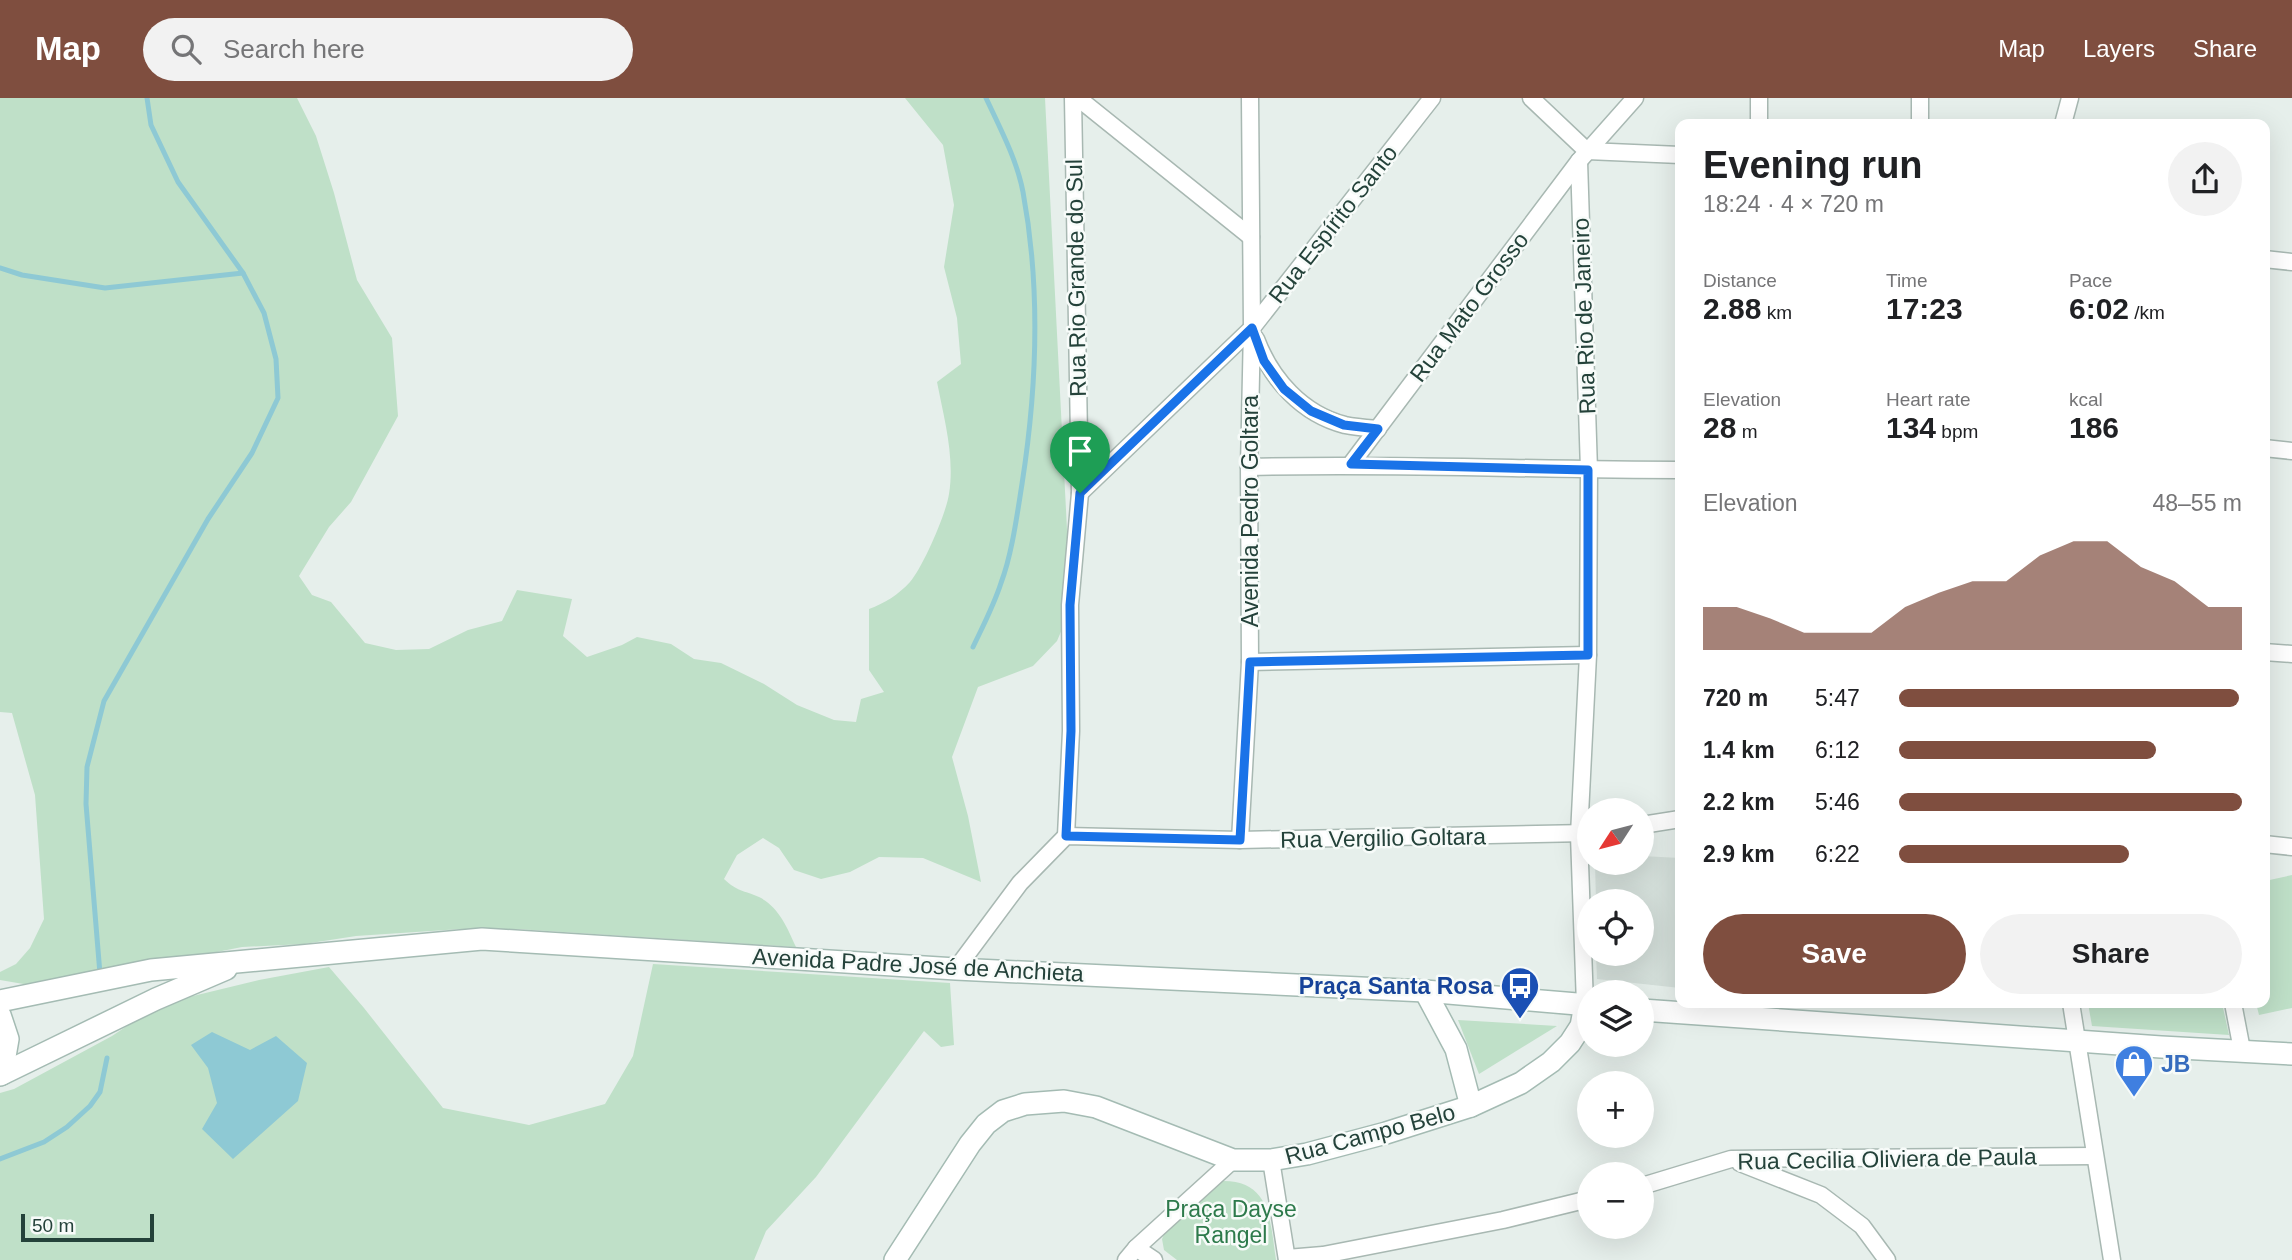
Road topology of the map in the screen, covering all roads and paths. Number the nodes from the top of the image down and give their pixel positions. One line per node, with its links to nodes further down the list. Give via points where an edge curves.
1 (1076, 98): 14 (street); 25 (street, Rua Rio Grande do Sul)
2 (1250, 98): 14 (street, Avenida Pedro Goltara)
3 (1432, 98): 17 (street, Rua Espírito Santo)
4 (1531, 98): 13 (street)
5 (1635, 98): 13 (street)
6 (1759, 98): 9 (street)
7 (1920, 98): 10 (street)
8 (2070, 98): 11 (street)
9 (1759, 119)
10 (1920, 119)
11 (2064, 119)
12 (1675, 155): 13 (street)
13 (1583, 156): 18 (street, Rua Mato Grosso); 23 (street, Rua Rio de Janeiro)
14 (1251, 237): 17 (street, Avenida Pedro Goltara)
15 (2270, 260): 16 (street)
16 (2292, 262)
17 (1252, 328): 18 (street, via 1264,361 1284,389 1311,411 1344,425); 22 (street, Avenida Pedro Goltara); 25 (street, Rua Espírito Santo)
18 (1378, 429): 21 (street, Rua Mato Grosso)
19 (2270, 449): 20 (street)
20 (2292, 451)
21 (1351, 464): 22 (street); 23 (street)
22 (1249, 467): 29 (street, Avenida Pedro Goltara)
23 (1588, 470): 24 (street); 28 (street, Rua Rio de Janeiro)
24 (1675, 470)
25 (1080, 493): 34 (street, Rua Rio Grande do Sul, via 1070,605)
26 (2270, 652): 27 (street)
27 (2292, 654)
28 (1588, 655): 29 (street); 30 (street, Rua Rio de Janeiro)
29 (1250, 662): 35 (street, Avenida Pedro Goltara)
30 (1585, 798)
31 (1675, 819): 32 (street)
32 (1654, 823)
33 (1577, 834): 35 (street, Rua Vergilio Goltara)
34 (1066, 836): 35 (street, Rua Vergilio Goltara); 40 (street, via 1020,883)
35 (1240, 840)
36 (2270, 845): 37 (street)
37 (2292, 847)
38 (1585, 875): 41 (street, Rua Rio de Janeiro)
39 (247, 960): 40 (main road, Avenida Padre José de Anchieta, via 482,939); 43 (main road, Avenida Padre José de Anchieta, via 151,970); 54 (main road, Avenida Padre José de Anchieta)
40 (956, 969): 42 (main road, Avenida Padre José de Anchieta)
41 (1587, 980)
42 (1426, 991): 44 (main road, Avenida Padre José de Anchieta); 55 (main road, Rua Campo Belo, via 1455,1049)
43 (0, 1001)
44 (1577, 1004)
45 (2072, 1008): 51 (street)
46 (2234, 1008): 52 (street)
47 (1654, 1010): 48 (main road)
48 (1756, 1011): 51 (main road)
49 (0, 1015): 54 (main road, via 8,1040)
50 (1577, 1032): 55 (main road, Rua Campo Belo, via 1551,1062 1521,1083)
51 (2078, 1041): 52 (main road); 56 (street)
52 (2242, 1050): 53 (main road)
53 (2292, 1054)
54 (1, 1074)
55 (1471, 1106): 59 (main road, Rua Campo Belo, via 1386,1133)
56 (2094, 1156): 57 (street, Rua Cecilia Oliviera de Paula); 67 (street)
57 (1731, 1159): 60 (street, Rua Cecilia Oliviera de Paula); 66 (street, via 1821,1195 1862,1226)
58 (1233, 1160): 59 (main road, Rua Campo Belo); 62 (street); 64 (main road, Rua Campo Belo, via 1096,1107 1065,1101 1025,1104 1003,1111 986,1124)
59 (1271, 1160): 63 (street)
60 (1654, 1182)
61 (1577, 1202): 63 (street)
62 (1129, 1257): 65 (street)
63 (1287, 1259)
64 (895, 1260)
65 (1154, 1260)
66 (1887, 1260)
67 (2112, 1260)

